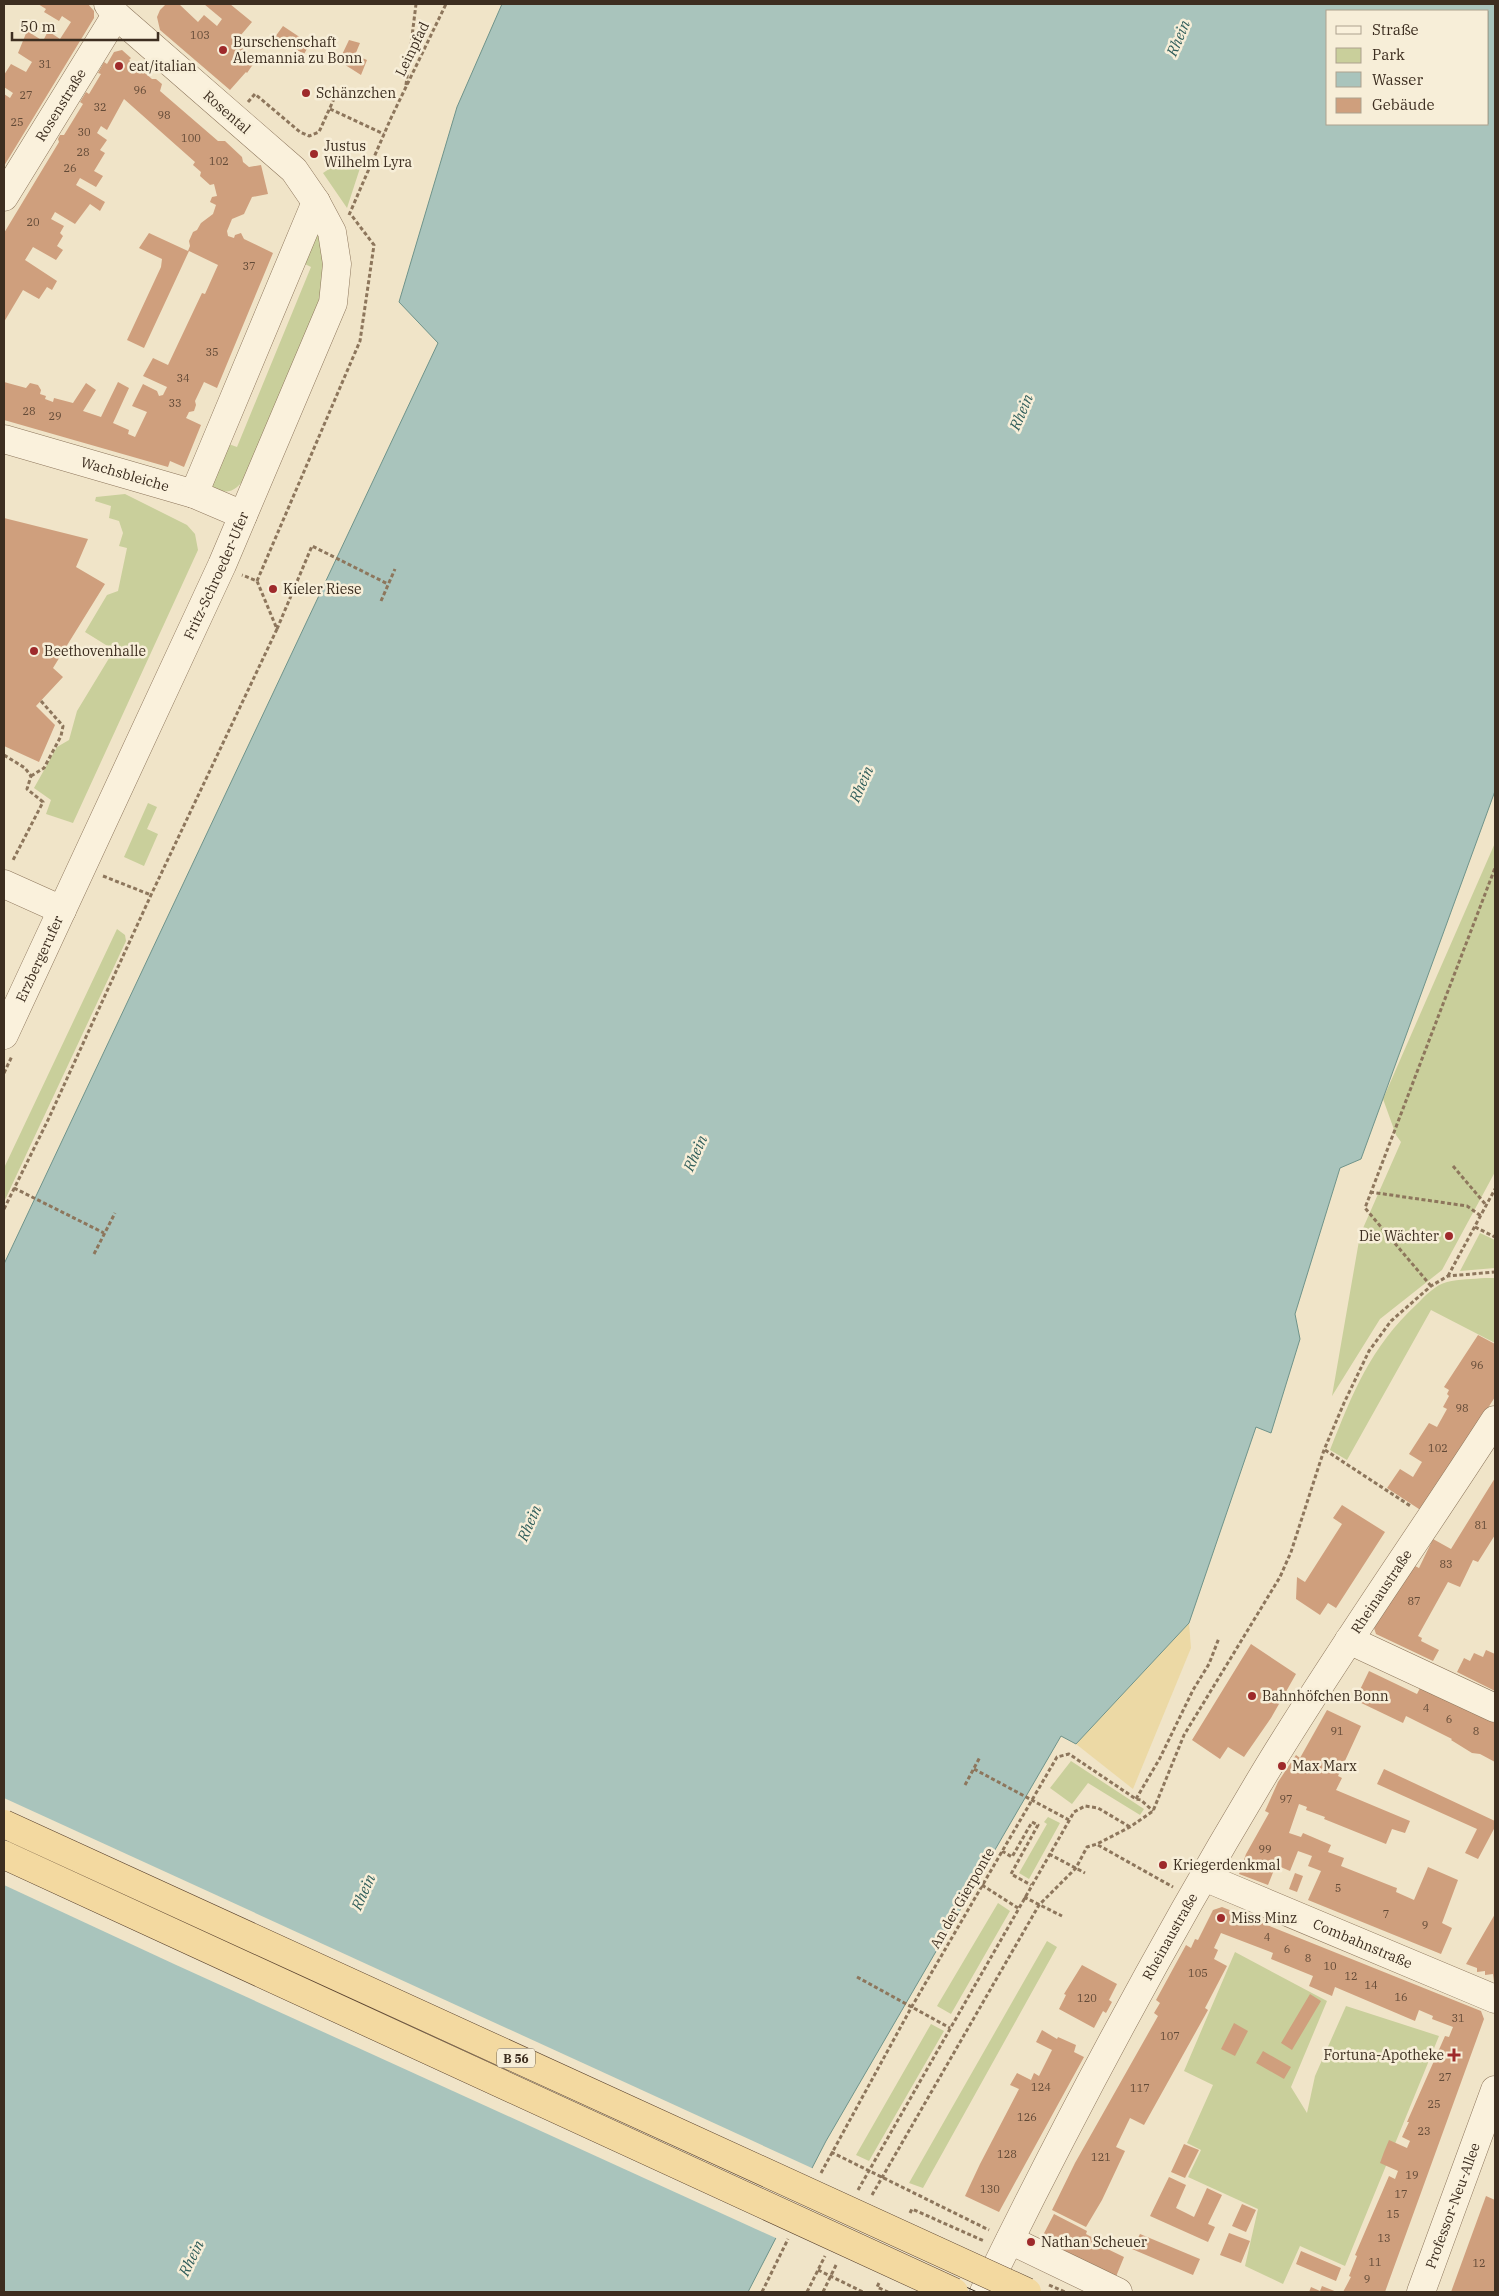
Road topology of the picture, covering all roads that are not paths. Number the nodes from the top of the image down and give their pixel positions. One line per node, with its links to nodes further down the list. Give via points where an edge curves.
1 (120, 7): 2 (street, Rosenstraße); 3 (street, Rosental, via 294,170)
2 (4, 197)
3 (316, 202): 4 (street, Rosental); 6 (street)
4 (341, 223): 7 (street, Fritz-Schroeder-Ufer, via 333,303)
5 (4, 439): 6 (street, Wachsbleiche)
6 (194, 494): 7 (street, Wachsbleiche)
7 (243, 515): 9 (street, Fritz-Schroeder-Ufer)
8 (4, 884): 9 (street)
9 (62, 910): 10 (street, Erzbergerufer)
10 (4, 1035)
11 (1495, 1420): 12 (street, Rheinaustraße)
12 (1349, 1640): 13 (street); 16 (street, Rheinaustraße)
13 (1495, 1708)
14 (4, 1824): 22 (main road, B 56, bridge)
15 (4, 1856): 20 (main road, B 56, bridge)
16 (1204, 1877): 17 (street, Combahnstraße); 19 (street, Rheinaustraße)
17 (1495, 1999)
18 (1495, 2090): 24 (street, Professor-Neu-Allee)
19 (1010, 2240): 21 (street, Rheinaustraße); 23 (street)
20 (954, 2292)
21 (984, 2292)
22 (1028, 2292)
23 (1118, 2292)
24 (1421, 2292)

